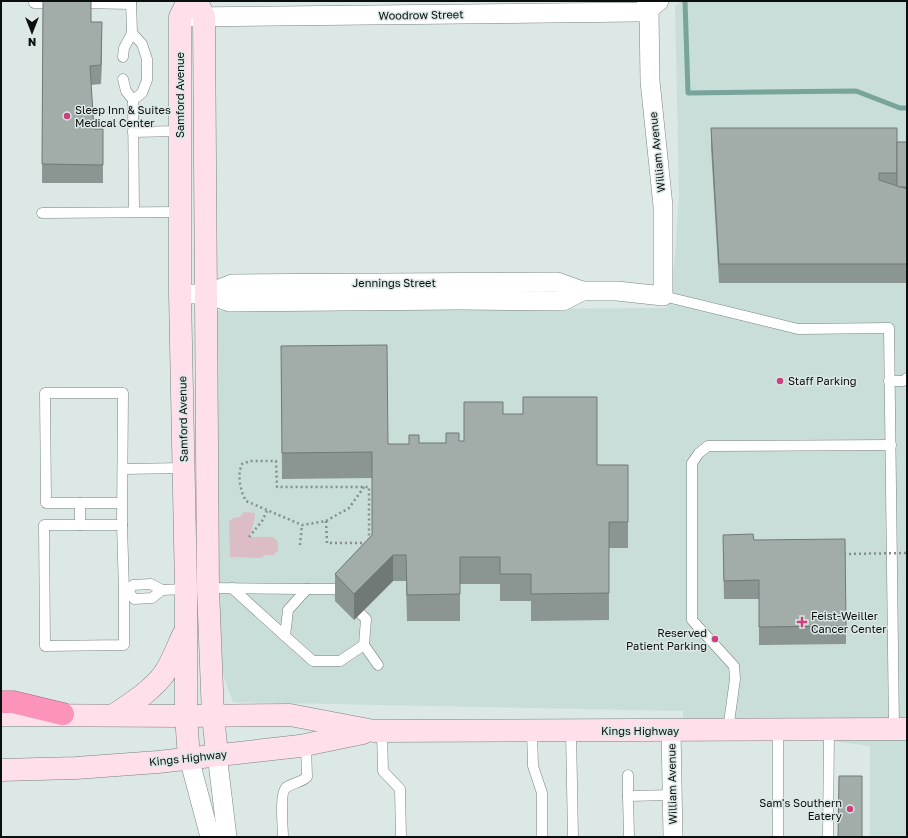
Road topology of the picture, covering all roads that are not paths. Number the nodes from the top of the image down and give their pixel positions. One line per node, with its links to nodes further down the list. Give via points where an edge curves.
1 (34, 1): 2 (lane)
2 (131, 2): 6 (lane)
3 (654, 5): 5 (street, Woodrow Street, via 638,12); 18 (street, William Avenue, via 650,81 663,206)
4 (184, 9): 5 (street, Woodrow Street); 10 (street, Samford Avenue)
5 (200, 9): 12 (street)
6 (132, 33): 7 (lane, via 124,48); 9 (lane, via 142,44 147,59 147,80 142,93)
7 (123, 57)
8 (123, 79): 9 (lane, via 126,91)
9 (133, 100): 11 (lane)
10 (180, 131): 11 (lane); 14 (street, Samford Avenue)
11 (133, 132): 13 (lane)
12 (206, 210): 14 (street); 17 (street)
13 (134, 212): 14 (lane); 15 (lane)
14 (180, 212): 16 (street, Samford Avenue)
15 (42, 213)
16 (180, 294): 17 (street, Jennings Street); 22 (street, Samford Avenue)
17 (207, 294): 18 (street, Jennings Street, via 230,302 460,291 563,301 582,291 617,291); 28 (street)
18 (663, 296): 19 (lane, via 798,329 889,328)
19 (889, 381): 20 (lane); 21 (lane)
20 (906, 381)
21 (891, 445): 46 (lane); 48 (lane, via 708,446 692,463 692,620 734,666 735,679)
22 (184, 468): 23 (lane); 30 (street, Samford Avenue)
23 (123, 469): 24 (lane, via 123,393 45,393 46,503); 25 (lane)
24 (80, 503): 25 (lane); 26 (lane)
25 (122, 503): 27 (lane)
26 (80, 525): 27 (lane); 33 (lane, via 44,525 45,646 124,645)
27 (122, 525): 33 (lane)
28 (208, 588): 29 (lane); 30 (street); 45 (street)
29 (232, 588): 31 (lane); 37 (lane)
30 (186, 589): 32 (lane); 36 (street, Samford Avenue)
31 (307, 589): 34 (lane, via 336,589); 37 (lane, via 288,610)
32 (162, 590): 33 (lane, via 151,584 133,585); 33 (lane, via 152,598 134,599)
33 (126, 591)
34 (341, 594)
35 (361, 614): 38 (lane, via 366,619)
36 (186, 628): 43 (street, via 164,673 151,688); 44 (street, Samford Avenue)
37 (285, 636): 38 (lane, via 313,661 340,661)
38 (364, 645): 39 (lane)
39 (378, 665)
40 (1, 702): 42 (highway, via 13,702)
41 (1, 714): 42 (street, Kings Highway)
42 (63, 714): 43 (street, Kings Highway)
43 (114, 715): 44 (street, Kings Highway)
44 (186, 716): 45 (street, Kings Highway); 56 (street, Samford Avenue)
45 (213, 716): 51 (street, Kings Highway, via 290,715); 55 (street)
46 (901, 729): 50 (street, Kings Highway)
47 (671, 730): 48 (street, Kings Highway); 53 (street, Kings Highway); 59 (street, William Avenue)
48 (728, 730): 49 (street, Kings Highway)
49 (778, 730): 50 (street, Kings Highway); 69 (lane)
50 (829, 730): 70 (lane)
51 (378, 731): 52 (street, Kings Highway); 54 (street, Kings Highway); 64 (lane, via 383,771 400,789)
52 (532, 731): 53 (street, Kings Highway); 65 (lane, via 533,766 542,792)
53 (571, 731): 66 (lane)
54 (306, 745): 55 (street, Kings Highway); 63 (lane, via 307,777 286,787 283,794)
55 (218, 754): 56 (street, Kings Highway); 62 (street)
56 (190, 758): 57 (street, Kings Highway, via 76,768); 61 (street, Samford Avenue)
57 (1, 770)
58 (628, 776): 60 (lane)
59 (673, 795): 60 (lane); 68 (street, William Avenue)
60 (628, 796): 67 (lane)
61 (210, 837)
62 (227, 837)
63 (283, 837)
64 (401, 837)
65 (542, 837)
66 (573, 837)
67 (629, 837)
68 (673, 837)
69 (778, 837)
70 (828, 837)

